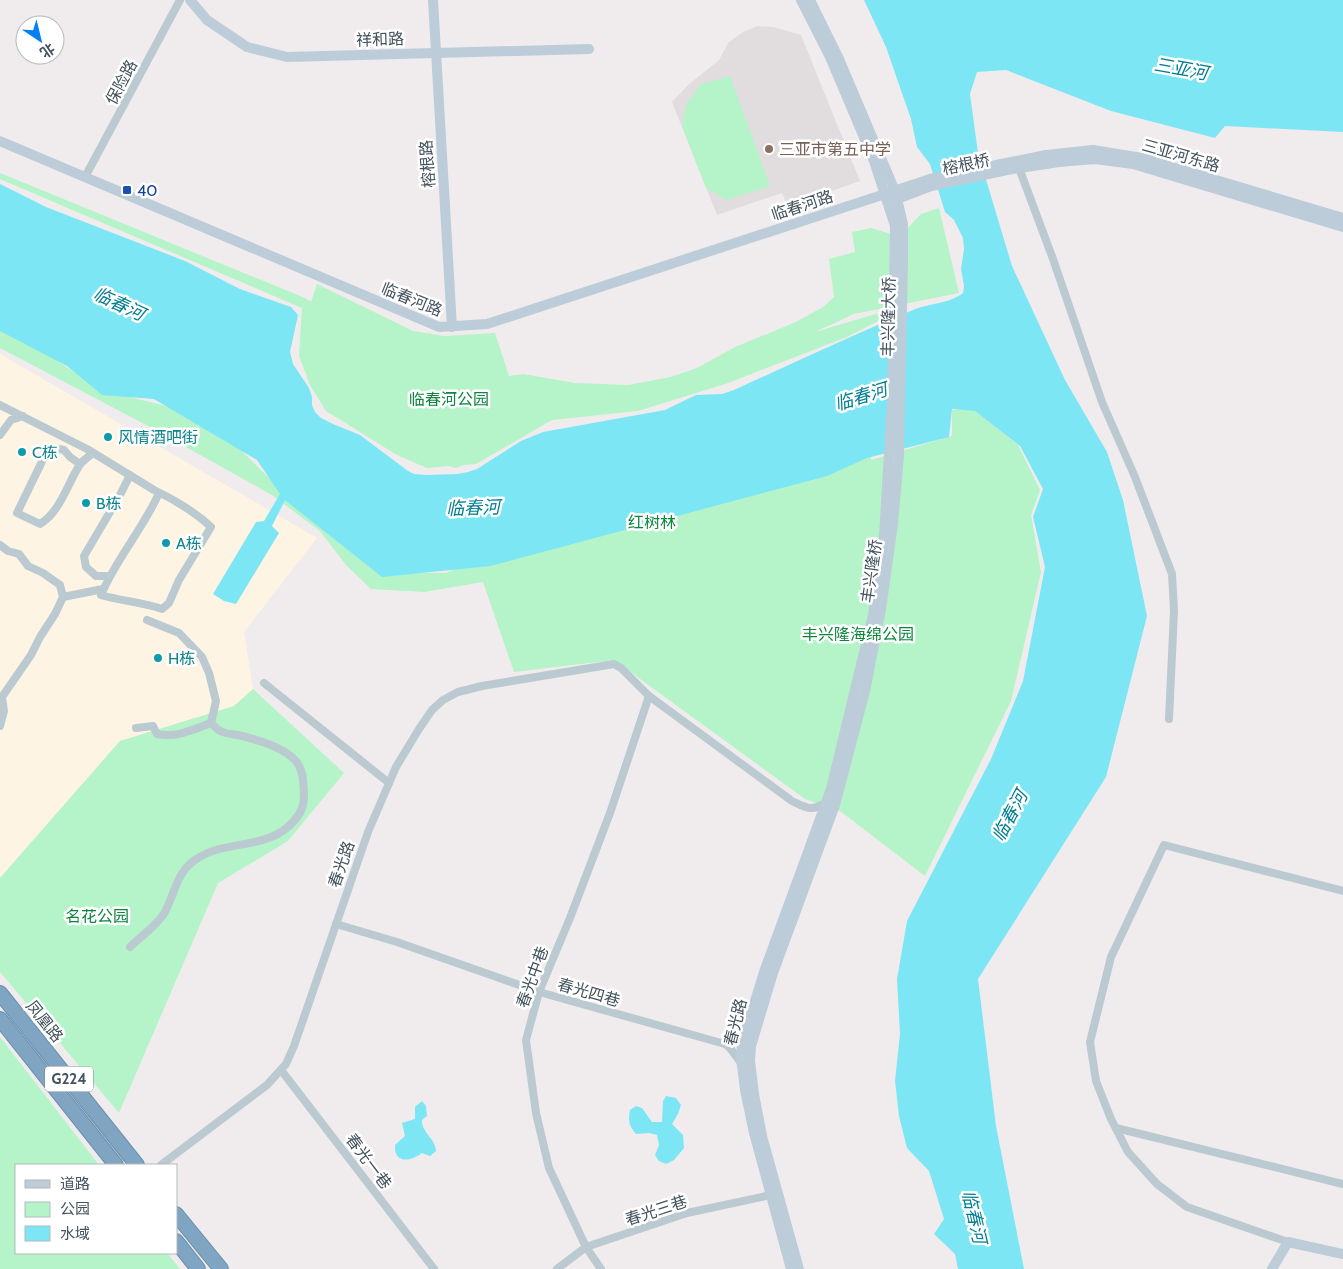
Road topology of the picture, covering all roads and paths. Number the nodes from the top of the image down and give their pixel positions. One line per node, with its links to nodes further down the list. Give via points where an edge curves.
1 (180, 0): 11 (street, 保险路)
2 (190, 0): 7 (main road, 祥和路, via 207,20 246,47 286,57)
3 (433, 0): 7 (main road, 榕根路)
4 (801, 0): 12 (main road, via 830,57 874,161)
5 (810, 0): 12 (main road, via 839,60)
6 (589, 49): 7 (main road, 祥和路)
7 (436, 53): 15 (main road, 榕根路)
8 (0, 141): 11 (main road, 临春河路)
9 (1007, 166): 10 (main road, 三亚河东路); 12 (main road, 榕根桥); 13 (main road, 三亚河东路, via 1046,155 1093,150 1142,158)
10 (1019, 168): 14 (main road, 三亚河东路, via 1095,159 1133,164); 31 (street, via 1102,402 1172,574 1174,612)
11 (85, 177): 15 (main road, 临春河路, via 439,327)
12 (893, 195): 15 (main road, 临春河路, via 487,324); 21 (main road, 丰兴隆大桥, via 899,225)
13 (1343, 218)
14 (1343, 227)
15 (452, 327)
16 (0, 405): 17 (street)
17 (23, 416): 18 (street, via 11,420); 19 (street)
18 (0, 435)
19 (93, 453): 20 (street); 22 (street)
20 (80, 464): 20 (street, via 61,500 45,521 40,524 17,513 49,447 64,450)
21 (893, 471): 36 (main road, 丰兴隆桥, via 871,641)
22 (130, 474): 23 (street); 25 (street, via 84,556 86,567 96,576)
23 (159, 493): 25 (street); 26 (street, via 184,505 212,527 179,580 169,603 162,609 113,599 101,595)
24 (0, 545): 27 (street, via 19,554 28,566 60,585)
25 (108, 576): 26 (street)
26 (103, 590): 27 (street)
27 (64, 597): 33 (street, via 31,655 2,697 4,711)
28 (147, 620): 32 (street, via 179,633 202,657 210,673 216,701)
29 (264, 683): 35 (street)
30 (649, 696): 35 (street, 春光路, via 614,664 458,692 432,710); 37 (street, via 792,801 808,808 817,808); 41 (street, 春光中巷, via 610,813)
31 (1169, 719)
32 (211, 723): 34 (street, via 168,737 157,734 153,726); 40 (street, via 222,732 251,738 283,751 297,763 304,777 304,804 300,815 277,836 208,852 192,862 180,874 161,917)
33 (0, 726)
34 (136, 728)
35 (389, 783): 39 (street, 春光路)
36 (835, 790): 37 (main road, 春光路); 63 (main road, 春光路, via 751,1046 750,1061 762,1136)
37 (827, 802): 44 (main road, 春光路, via 748,1021 742,1043)
38 (1343, 891): 46 (street, via 1164,845 1111,957 1090,1042 1096,1081)
39 (336, 924): 41 (street, 春光四巷); 45 (street, 春光路, via 294,1046)
40 (130, 947)
41 (539, 992): 44 (street, 春光四巷, via 725,1044); 55 (street, 春光中巷, via 526,1040 536,1113 549,1168)
42 (0, 993): 48 (highway, 凤凰路 / G224)
43 (0, 1019): 47 (highway, 凤凰路 / G224)
44 (742, 1065): 51 (main road, 春光路, via 754,1133)
45 (281, 1070): 49 (street, 春光路, via 267,1085); 59 (street, 春光一巷)
46 (1116, 1128): 50 (street); 53 (street, via 1128,1152 1158,1184 1187,1207)
47 (115, 1164)
48 (136, 1164)
49 (162, 1164)
50 (1343, 1184)
51 (771, 1195): 55 (street, 春光三巷, via 687,1213); 62 (main road, 春光路)
52 (178, 1216): 58 (highway)
53 (1288, 1242): 56 (main road); 64 (main road)
54 (178, 1244): 57 (highway)
55 (586, 1247): 60 (street, 春光三巷); 61 (street, 春光中巷)
56 (1343, 1254)
57 (198, 1269)
58 (221, 1269)
59 (434, 1269)
60 (557, 1269)
61 (601, 1269)
62 (792, 1269)
63 (799, 1269)
64 (1272, 1269)

